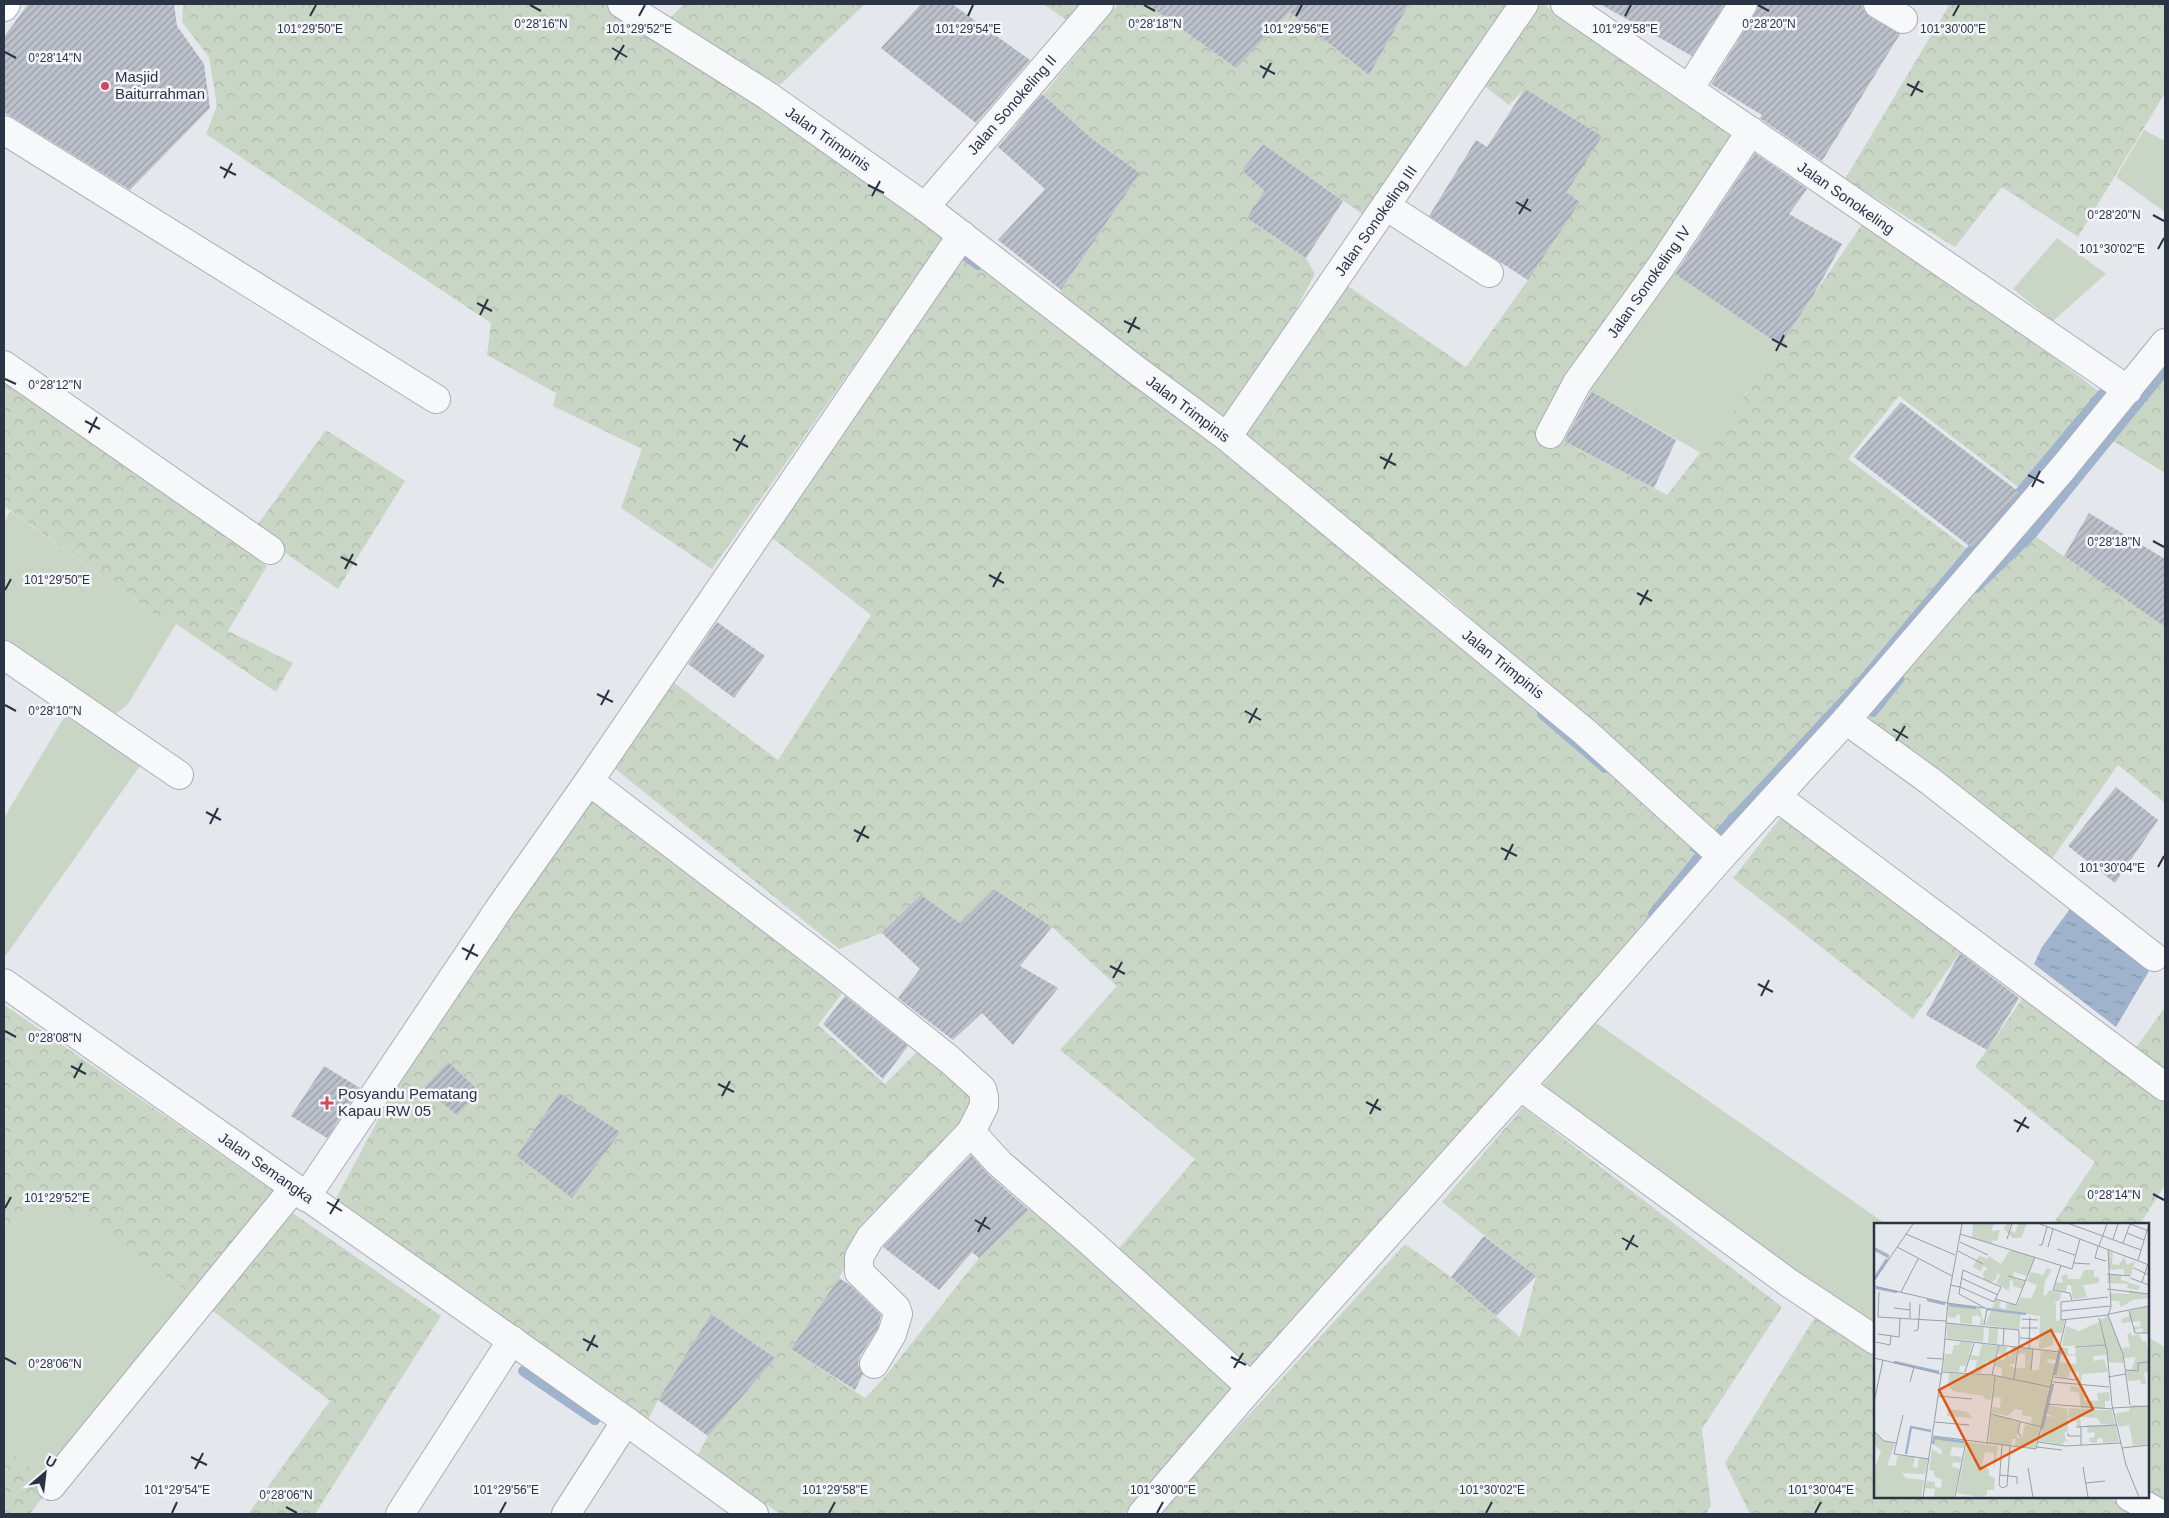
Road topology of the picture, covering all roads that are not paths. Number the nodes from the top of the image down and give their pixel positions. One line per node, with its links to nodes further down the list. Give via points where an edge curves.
1 (6, 4): 8 (main road)
2 (622, 4): 14 (street, Jalan Trimpinis, via 768,96)
3 (1099, 4): 14 (street, Jalan Sonokeling II)
4 (1524, 4): 13 (street, Jalan Sonokeling III)
5 (1565, 4): 10 (street, Jalan Sonokeling)
6 (1743, 4): 10 (street)
7 (1878, 4): 9 (street)
8 (4, 7)
9 (1903, 19)
10 (1689, 89): 12 (street, Jalan Sonokeling)
11 (4, 130): 20 (street)
12 (1751, 131): 19 (street, Jalan Sonokeling); 21 (street, Jalan Sonokeling IV, via 1662,265 1577,383)
13 (1386, 206): 16 (street); 22 (street, Jalan Sonokeling III)
14 (925, 207): 15 (street, Jalan Trimpinis)
15 (962, 235): 22 (street, Jalan Trimpinis); 27 (street)
16 (1489, 273)
17 (2165, 343): 19 (street)
18 (4, 365): 23 (street)
19 (2128, 390): 25 (street)
20 (436, 399)
21 (1550, 434)
22 (1227, 437): 29 (street, Jalan Trimpinis, via 1585,732)
23 (270, 550)
24 (4, 656): 26 (street)
25 (1846, 720): 28 (street); 30 (street, via 1930,781)
26 (179, 775)
27 (589, 781): 34 (street, via 835,968 973,1080 982,1089 984,1106); 35 (street)
28 (1777, 797): 29 (street); 33 (street)
29 (1722, 856): 32 (street)
30 (2154, 957)
31 (4, 983): 35 (street, Jalan Semangka)
32 (1520, 1086): 36 (street, via 1789,1283); 39 (street)
33 (2165, 1087)
34 (971, 1132): 38 (street, via 894,1210 870,1238 859,1257 859,1272 896,1308 898,1314 892,1334); 39 (street, via 999,1163)
35 (300, 1192): 37 (street, Jalan Semangka); 41 (street)
36 (1874, 1339)
37 (512, 1340): 40 (street, Jalan Semangka); 43 (street)
38 (874, 1364)
39 (1251, 1387): 46 (street)
40 (626, 1421): 44 (street); 45 (street, Jalan Semangka)
41 (51, 1486)
42 (2132, 1498): 47 (street)
43 (400, 1514)
44 (566, 1514)
45 (754, 1514)
46 (1142, 1514)
47 (2161, 1514)

